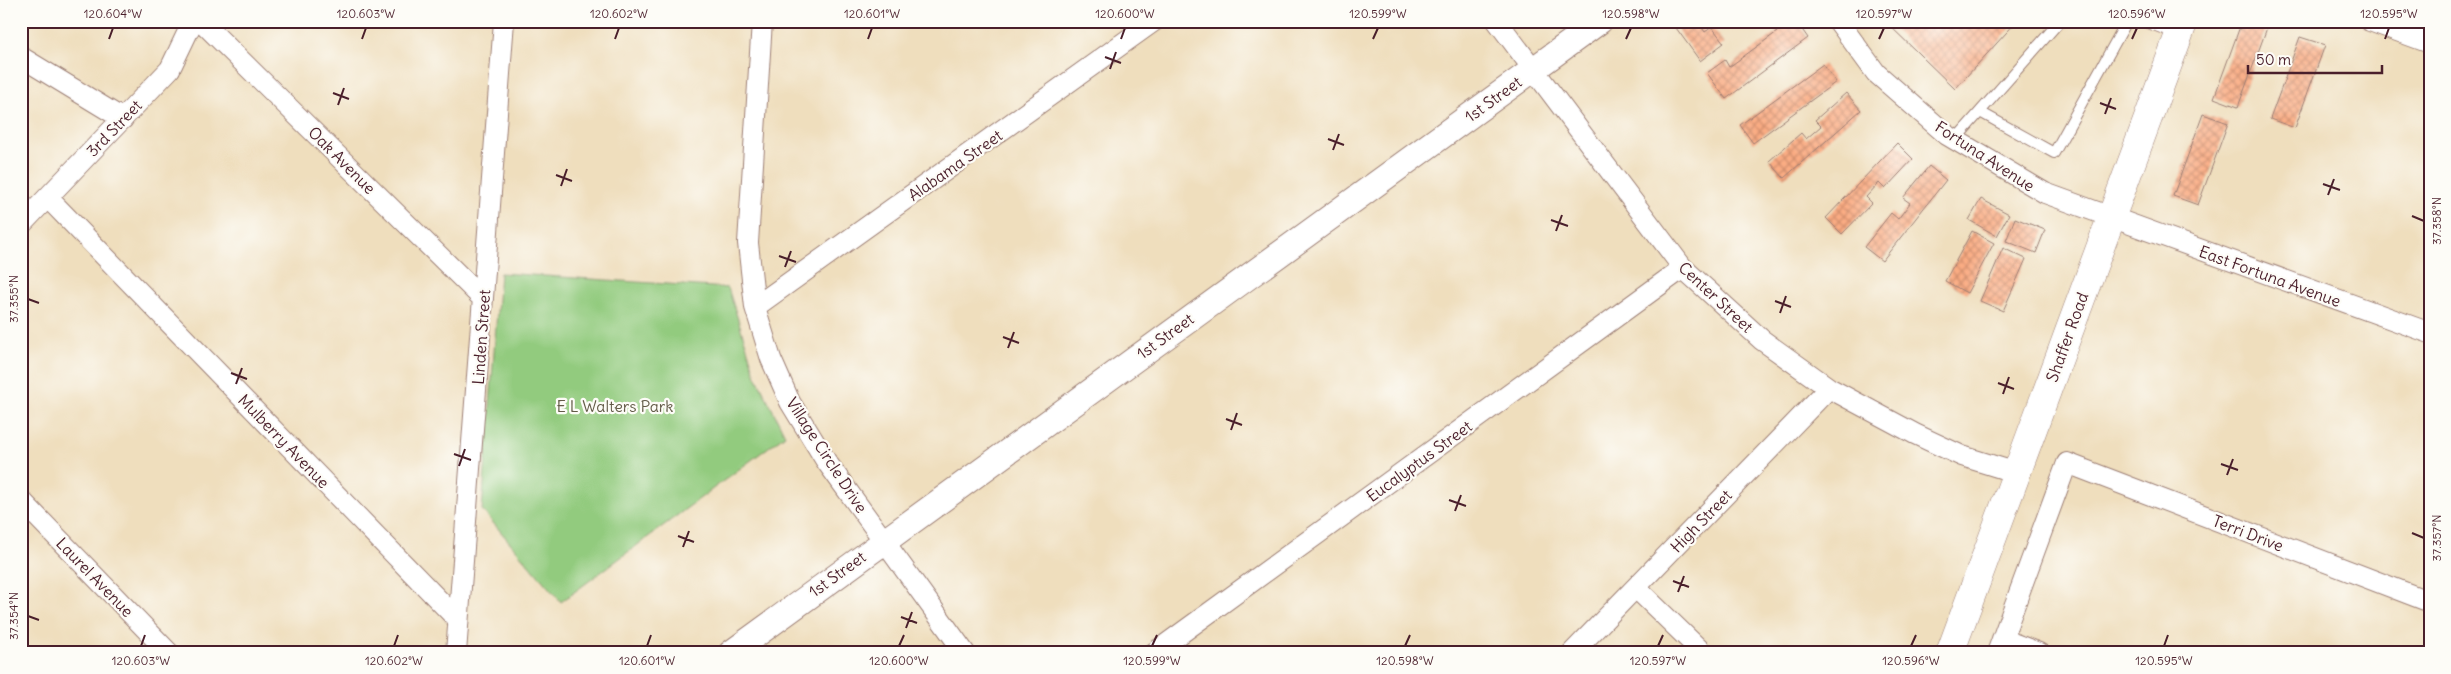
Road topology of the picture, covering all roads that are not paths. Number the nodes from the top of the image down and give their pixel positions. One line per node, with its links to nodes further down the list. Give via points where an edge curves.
1 (193, 21): 18 (street, 3rd Street, via 170,69)
2 (201, 21): 24 (street, Oak Avenue)
3 (504, 21): 24 (street, Linden Street)
4 (762, 21): 25 (street, Village Circle Drive, via 748,243)
5 (1154, 21): 25 (street, Alabama Street)
6 (1497, 21): 16 (street, Center Street)
7 (1600, 21): 16 (street, 1st Street)
8 (1838, 21): 19 (street, Fortuna Avenue, via 1876,73)
9 (2060, 21): 17 (lane)
10 (2127, 21): 17 (lane, via 2054,153)
11 (2143, 21): 13 (lane)
12 (2370, 21): 14 (street)
13 (2182, 28): 21 (main road, Shaffer Road)
14 (2430, 43)
15 (21, 57): 18 (street)
16 (1532, 70): 23 (street, Center Street); 30 (street, 1st Street)
17 (1980, 112): 19 (lane)
18 (123, 119): 20 (street, 3rd Street)
19 (1955, 140): 21 (street, Fortuna Avenue, via 2044,193)
20 (48, 198): 22 (street, 3rd Street); 33 (street, Mulberry Avenue)
21 (2112, 218): 26 (street, East Fortuna Avenue); 28 (main road, Shaffer Road)
22 (21, 225)
23 (1683, 268): 27 (street, Center Street, via 1762,340); 39 (street, Eucalyptus Street)
24 (483, 299): 33 (street, Linden Street)
25 (756, 307): 30 (street, Village Circle Drive, via 771,359 790,402 826,461)
26 (2430, 333)
27 (1829, 388): 28 (street, Center Street, via 1962,456); 31 (street, High Street)
28 (2017, 473): 42 (main road, Shaffer Road)
29 (21, 500): 35 (street, Laurel Avenue)
30 (884, 540): 37 (street, 1st Street); 38 (street, Village Circle Drive)
31 (1636, 588): 40 (street, High Street); 41 (street)
32 (2430, 602): 34 (street, Terri Drive, via 2067,463)
33 (458, 620): 36 (street, Linden Street)
34 (1999, 646): 43 (street)
35 (169, 653)
36 (456, 653)
37 (730, 653)
38 (965, 653)
39 (1154, 653)
40 (1572, 653)
41 (1703, 653)
42 (1950, 653)
43 (2039, 653)

